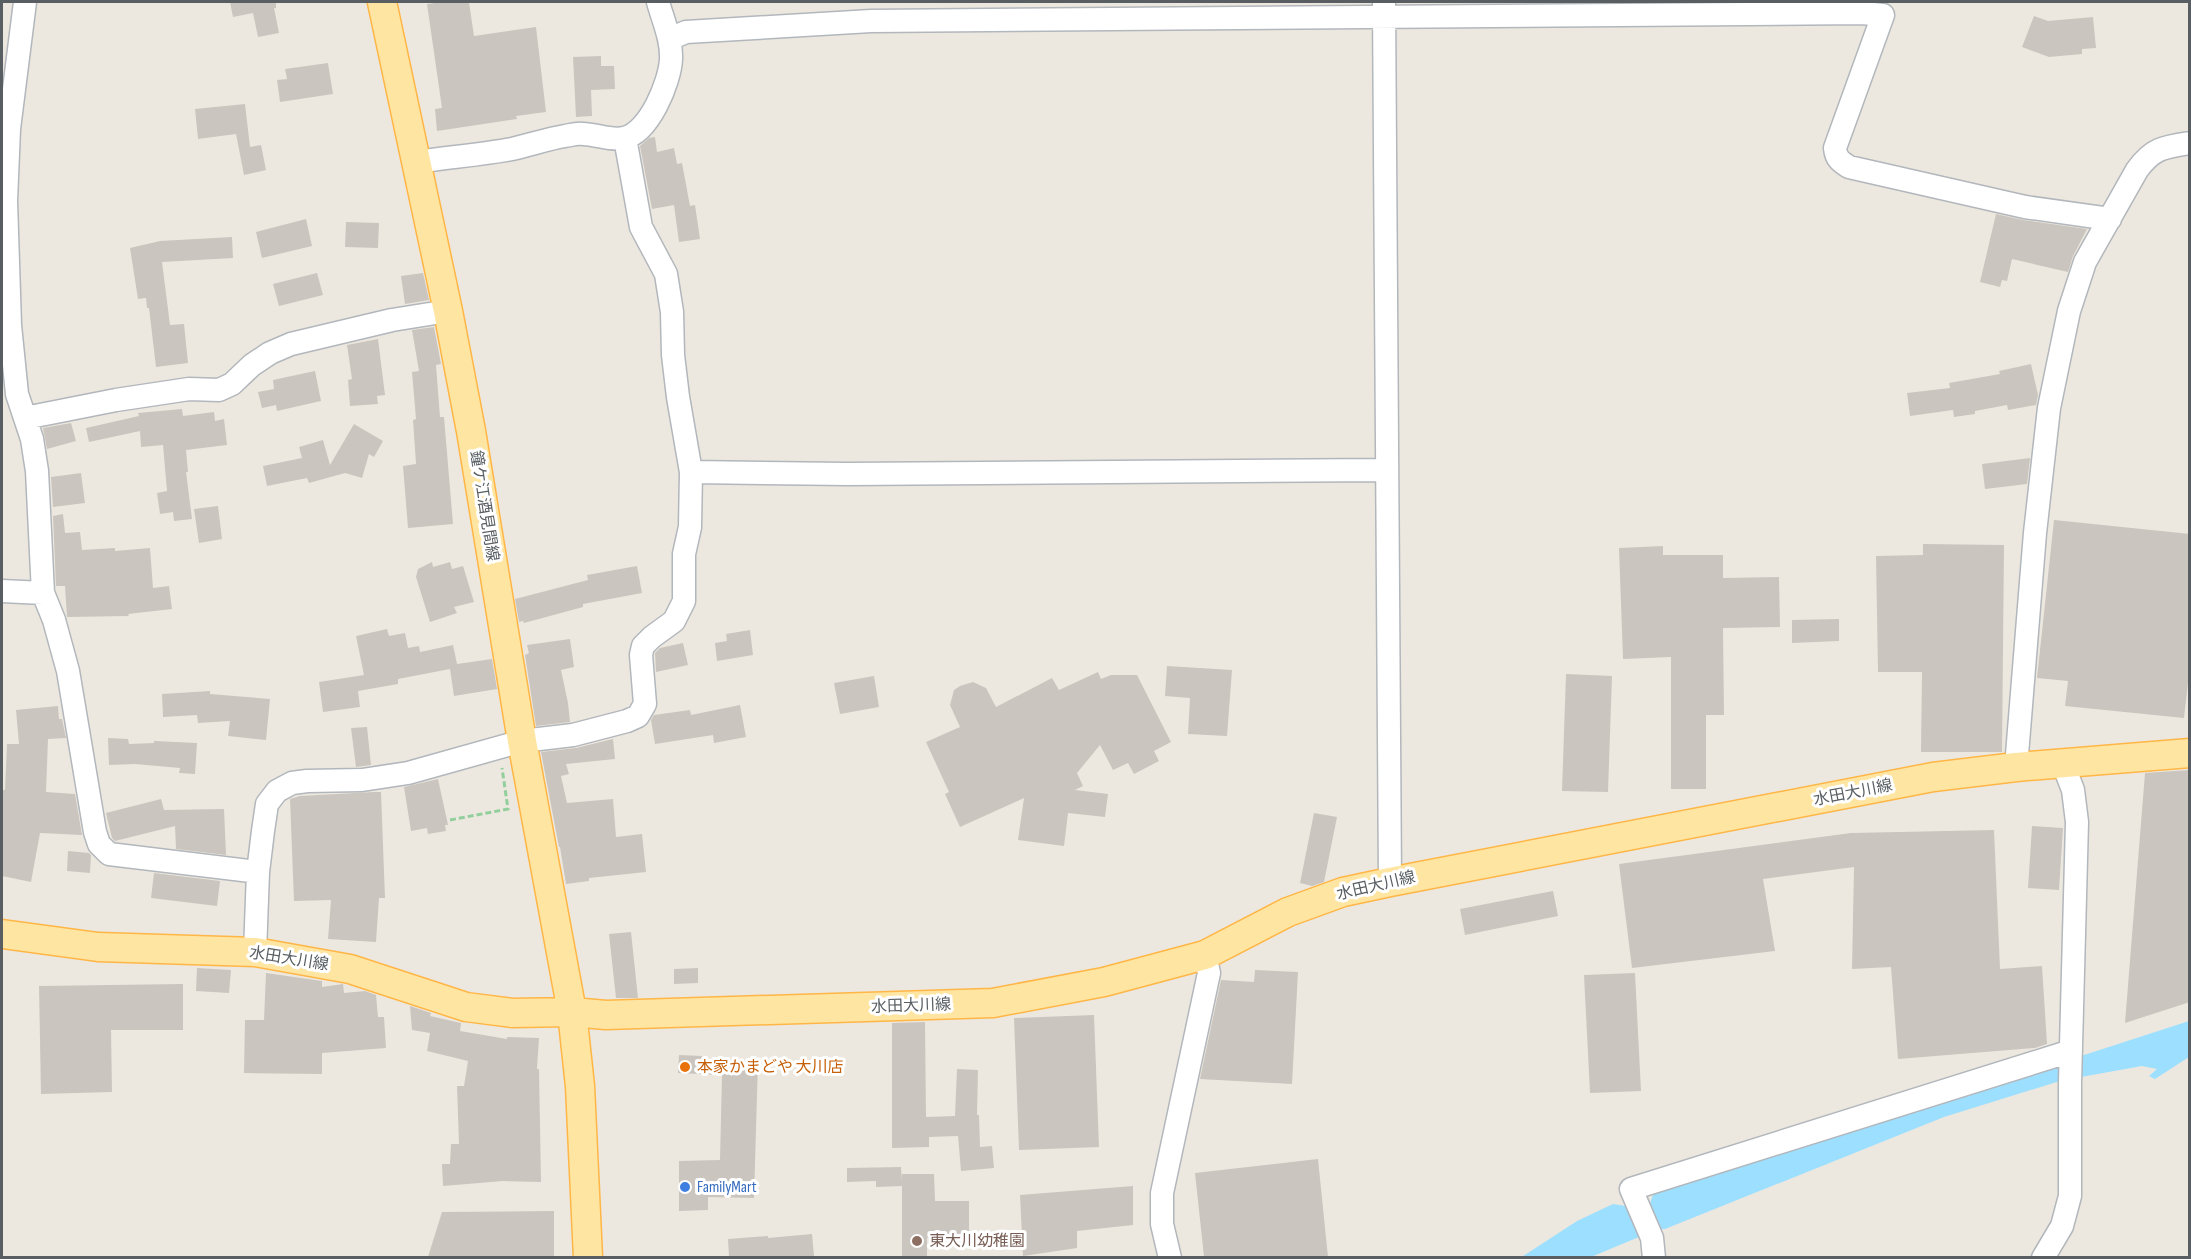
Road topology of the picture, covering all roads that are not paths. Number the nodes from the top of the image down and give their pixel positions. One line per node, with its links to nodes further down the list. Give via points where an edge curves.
1 (25, 2): 11 (street, via 9,129 6,201 10,325 17,394)
2 (382, 2): 8 (main road, 鐘ケ江酒見間線)
3 (658, 2): 5 (street)
4 (1384, 9): 5 (street, via 870,21 686,32); 9 (street, via 1883,15 1835,148 1839,161 1849,167 2025,207); 12 (street)
5 (669, 39): 6 (street, via 671,59 658,102 649,117)
6 (625, 138): 8 (street, via 582,134); 13 (street, via 641,227 666,274 678,397)
7 (2190, 143): 9 (street, via 2157,150 2148,156)
8 (417, 162): 10 (main road, 鐘ケ江酒見間線)
9 (2110, 219): 19 (street, via 2085,262 2069,311 2049,408)
10 (448, 311): 11 (street, via 291,344 270,352 219,390 189,389 116,399); 16 (main road, 鐘ケ江酒見間線, via 478,468)
11 (25, 418): 15 (street, via 37,471)
12 (1385, 470): 13 (street); 21 (street)
13 (691, 472): 16 (street, via 684,602 674,621 643,646 645,704 638,716 573,735)
14 (2, 591): 15 (street)
15 (43, 594): 20 (street, via 68,671 99,844 109,854)
16 (510, 744): 20 (street, via 408,773 362,780 292,783 267,804); 25 (main road, 鐘ケ江酒見間線, via 547,881)
17 (2190, 753): 18 (main road, 水田大川線)
18 (2063, 764): 19 (main road, 水田大川線); 26 (street, via 2073,790 2077,822)
19 (2016, 767): 21 (main road, 水田大川線, via 1934,777)
20 (258, 872): 23 (street)
21 (1390, 882): 24 (main road, 水田大川線, via 1343,892 1295,909)
22 (2, 934): 23 (main road, 水田大川線, via 98,947)
23 (255, 952): 25 (main road, 水田大川線, via 350,969 466,1007)
24 (1205, 955): 25 (main road, 水田大川線, via 1104,982 993,1004 606,1015); 28 (street, via 1209,973 1162,1194 1162,1224)
25 (572, 1012): 27 (main road, via 580,1086)
26 (2071, 1051): 29 (street, via 1630,1189 1652,1239); 30 (street, via 2070,1196 2062,1226)
27 (588, 1257)
28 (1170, 1257)
29 (1654, 1257)
30 (2043, 1257)

